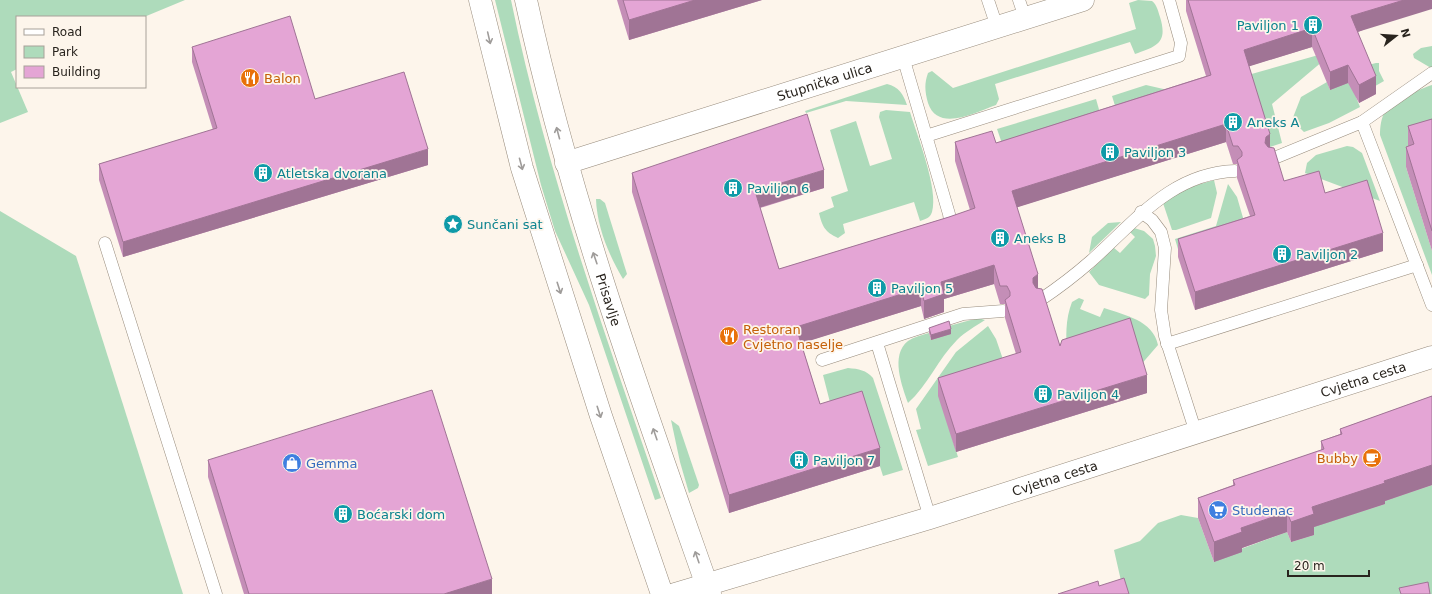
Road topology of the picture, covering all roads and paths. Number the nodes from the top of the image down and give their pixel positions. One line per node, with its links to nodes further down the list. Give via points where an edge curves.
1 (480, 0): 30 (street, one-way to 30, via 522,168 598,409)
2 (526, 0): 13 (street, Prisavlje, one-way to 2)
3 (988, 0): 7 (lane)
4 (1083, 0): 6 (street, Stupnička ulica)
5 (1169, 0): 11 (lane, via 1181,43 1179,56)
6 (1022, 9): 7 (street, Stupnička ulica)
7 (997, 27): 8 (street, Stupnička ulica)
8 (903, 57): 11 (lane); 13 (street, Stupnička ulica)
9 (1432, 73): 10 (lane)
10 (1362, 122): 12 (lane); 18 (lane)
11 (926, 136): 16 (lane, via 950,221 947,228)
12 (1272, 159)
13 (566, 163): 28 (street, Prisavlje, one-way to 13, via 596,261)
14 (1235, 171): 15 (lane, via 1218,172 1198,178 1173,189)
15 (1141, 212): 19 (lane, via 1091,261); 23 (lane, via 1152,220 1161,232 1164,243 1161,310)
16 (932, 232)
17 (105, 243): 29 (lane)
18 (1417, 265): 20 (lane); 23 (lane)
19 (1040, 300)
20 (1432, 305)
21 (1002, 311): 22 (lane, via 963,314)
22 (877, 343): 25 (lane); 27 (lane)
23 (1167, 344): 26 (lane)
24 (1432, 357): 26 (street, Cvjetna cesta)
25 (822, 360)
26 (1196, 433): 27 (street, Cvjetna cesta)
27 (930, 518): 28 (street, Cvjetna cesta)
28 (708, 589): 31 (street, Cvjetna cesta)
29 (216, 594)
30 (662, 594)
31 (675, 594)

